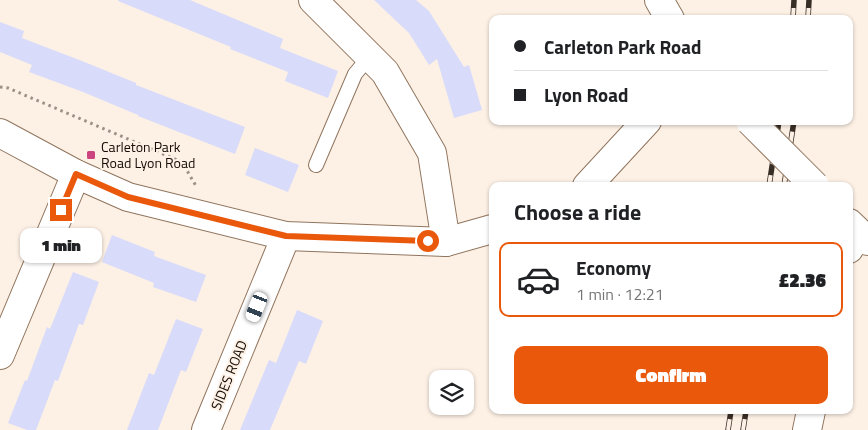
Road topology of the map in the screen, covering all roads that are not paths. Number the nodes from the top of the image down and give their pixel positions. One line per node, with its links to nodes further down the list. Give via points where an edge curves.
1 (313, 0): 4 (street)
2 (659, 0): 3 (street)
3 (668, 15)
4 (370, 56): 8 (lane, via 354,74); 14 (street, via 385,72 432,153)
5 (643, 125): 10 (street)
6 (754, 125): 11 (street, bridge)
7 (0, 132): 9 (street)
8 (316, 165)
9 (76, 174): 13 (street, via 128,197); 15 (street)
10 (591, 182)
11 (811, 182)
12 (489, 230): 14 (street)
13 (286, 236): 14 (street); 17 (street, SIDES ROAD)
14 (446, 242)
15 (0, 355)
16 (810, 414): 18 (street)
17 (206, 430)
18 (807, 430)

